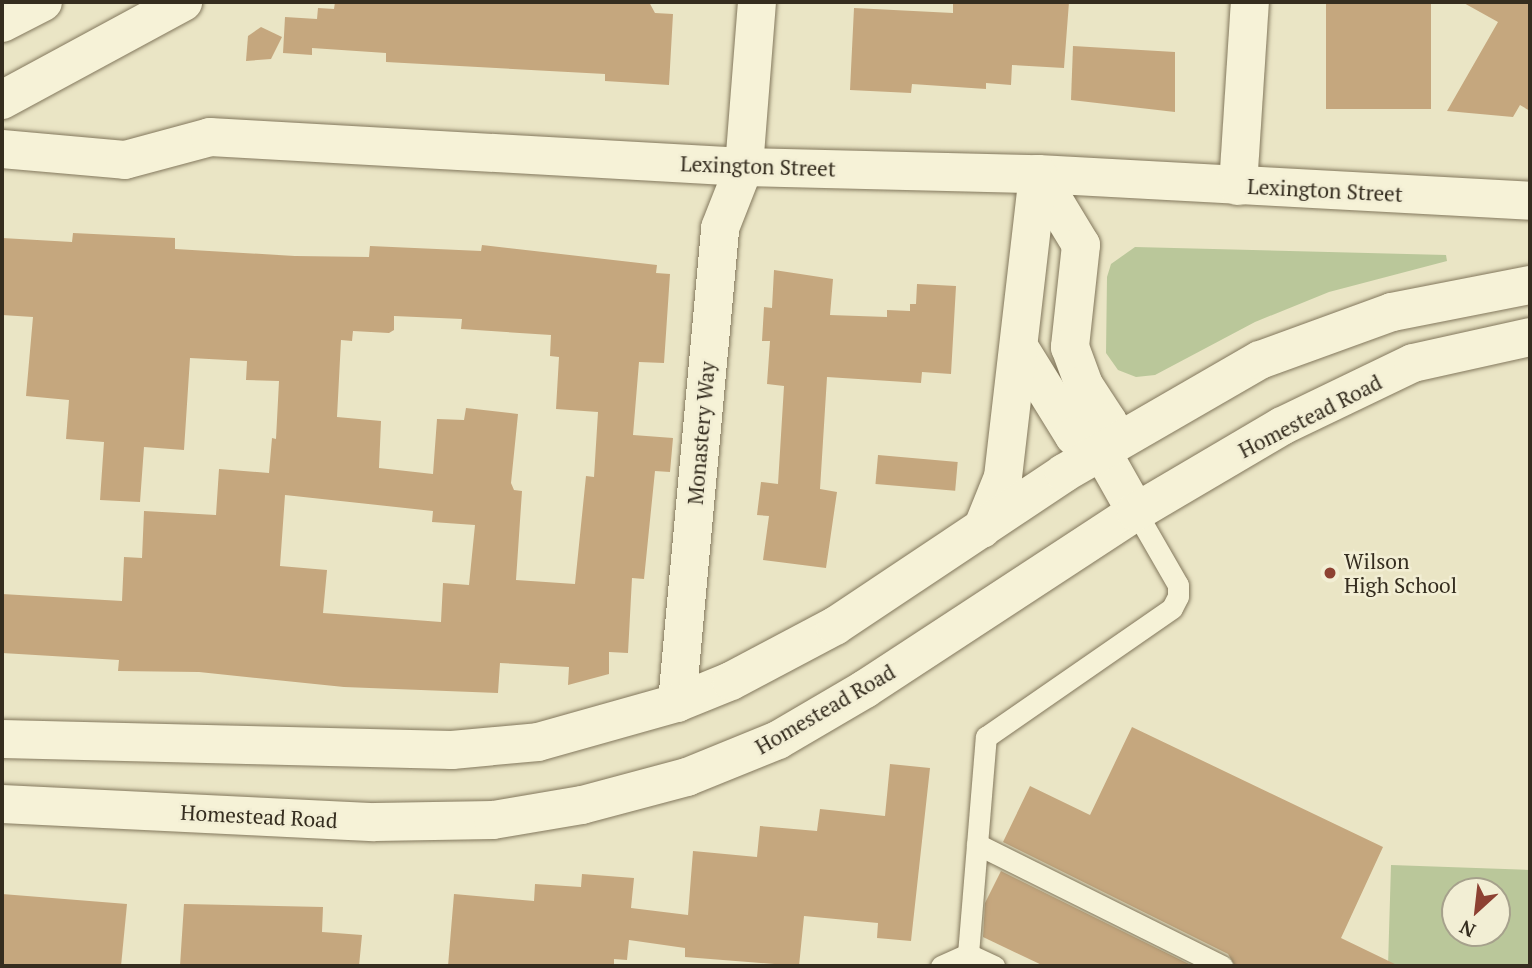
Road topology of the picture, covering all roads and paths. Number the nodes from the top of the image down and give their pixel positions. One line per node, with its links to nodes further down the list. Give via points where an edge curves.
1 (43, 2): 5 (main road)
2 (183, 2): 6 (main road)
3 (757, 2): 8 (main road, Monastery Way)
4 (1250, 2): 10 (main road)
5 (2, 23)
6 (2, 100)
7 (2, 149): 8 (main road, Lexington Street, via 125,160 210,137)
8 (744, 167): 9 (main road, Lexington Street); 18 (main road, Monastery Way, via 720,228)
9 (1038, 174): 10 (main road, Lexington Street); 14 (main road); 15 (main road, via 1081,245 1070,347 1079,376 1108,422)
10 (1238, 186): 11 (main road, Lexington Street)
11 (1524, 201)
12 (1530, 285): 15 (main road, via 1506,286 1392,312 1259,360)
13 (1530, 337): 16 (main road, Homestead Road, via 1413,363 1282,426)
14 (1019, 347): 15 (main road, via 1074,436); 17 (main road, via 1003,477)
15 (1101, 450): 16 (main road); 17 (main road)
16 (1136, 512): 20 (main road, Homestead Road, via 865,689 778,740 687,777 582,805 494,820 375,822); 21 (lane, via 1178,585 1178,596 1172,608 986,737)
17 (982, 529): 18 (main road, via 835,626 731,681)
18 (677, 703): 19 (main road, via 538,742 452,750)
19 (2, 739)
20 (2, 804)
21 (977, 844): 22 (lane); 25 (lane)
22 (968, 954): 23 (lane); 24 (lane)
23 (941, 966)
24 (994, 966)
25 (1222, 966)

